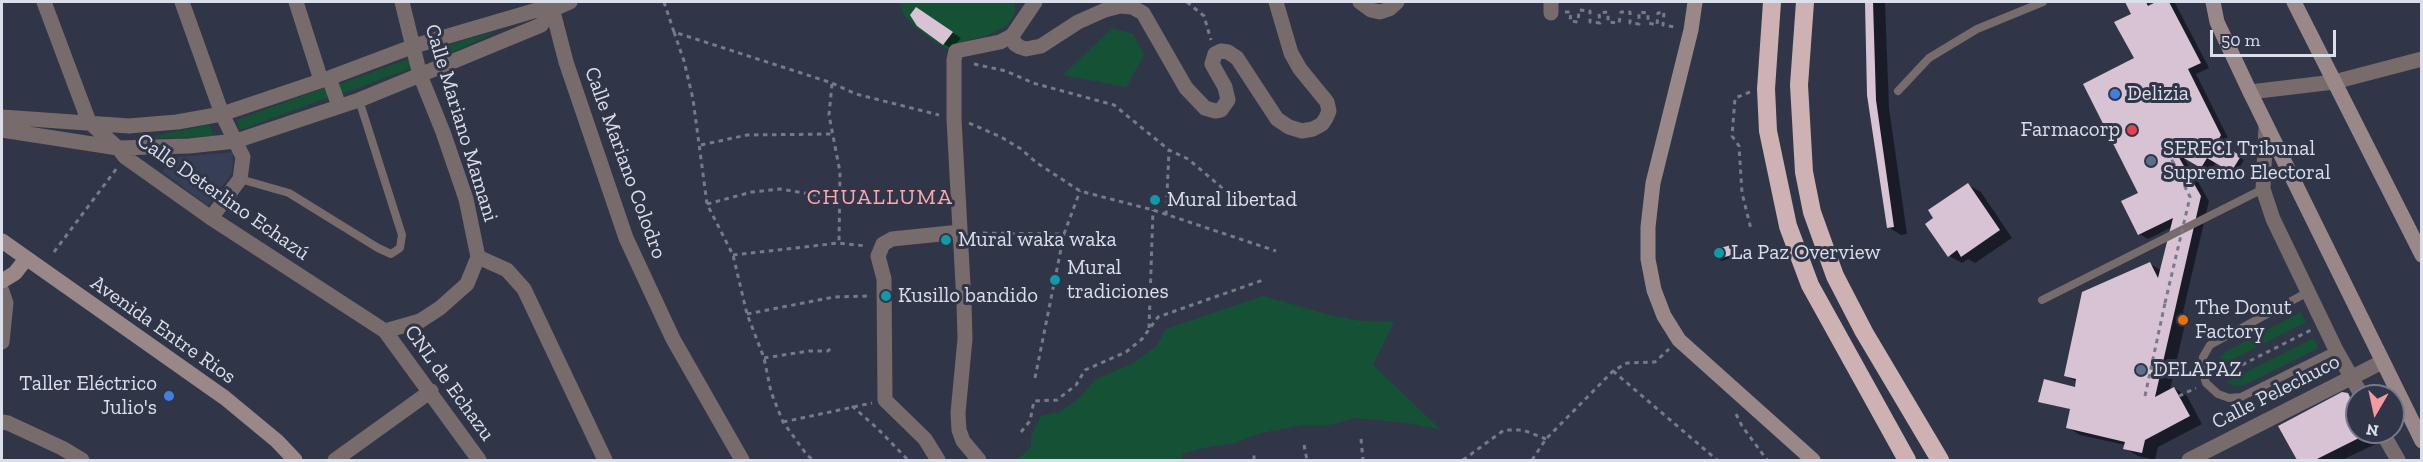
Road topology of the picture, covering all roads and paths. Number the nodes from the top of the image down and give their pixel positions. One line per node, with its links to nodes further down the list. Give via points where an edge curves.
1 (44, 2): 40 (street, Calle Deterlino Echazú)
2 (182, 2): 37 (street)
3 (296, 2): 29 (street)
4 (402, 2): 24 (street, Calle Mariano Mamani)
5 (570, 2): 19 (street)
6 (663, 2): 22 (path)
7 (1035, 2): 23 (street)
8 (1187, 2): 25 (path, via 1204,16)
9 (1275, 2): 25 (street, via 1300,69 1328,102 1329,111 1322,124 1302,130 1289,127 1277,119 1233,54)
10 (1360, 2): 11 (street, via 1380,12)
11 (1397, 2)
12 (1695, 2): 21 (street)
13 (1772, 2): 125 (highway, via 1766,89 1768,131 1788,226 1810,285)
14 (1805, 2): 126 (highway, via 1799,85 1804,172 1812,212 1835,276)
15 (2043, 2): 32 (lane, via 1977,29 1929,58)
16 (2212, 2): 33 (street, via 2217,22)
17 (2294, 2): 30 (street)
18 (1132, 4): 23 (street, via 1078,22 1032,49 1015,44); 25 (street, via 1143,13 1197,101 1210,111 1226,105 1228,95 1212,64)
19 (551, 6): 24 (street); 28 (street, via 541,25); 112 (street, Calle Mariano Colodro, via 626,238 673,339)
20 (1551, 7): 21 (path, via 1556,20 1558,11 1571,12 1570,21 1578,22 1579,10 1590,11 1590,22 1600,23 1599,13 1608,12 1608,22 1619,23 1621,12 1630,12 1630,23 1639,24 1639,12 1648,13 1648,23 1657,25 1658,13 1664,12 1663,25)
21 (1691, 30): 80 (street, via 1653,183 1648,227 1648,259 1654,290)
22 (674, 32): 31 (path); 46 (path, via 684,61)
23 (1012, 36): 27 (street, via 956,51)
24 (414, 46): 28 (street, Calle Mariano Mamani); 29 (street)
25 (1215, 54)
26 (2421, 59): 30 (street)
27 (954, 60): 39 (street); 47 (path, via 1006,71 1043,86 1114,105)
28 (420, 75): 35 (street); 68 (street, Calle Mariano Mamani, via 466,199)
29 (325, 79): 36 (street); 37 (street)
30 (2334, 82): 33 (street); 67 (street)
31 (832, 83): 39 (path, via 856,94); 43 (path)
32 (1898, 91)
33 (2250, 92): 41 (street)
34 (1742, 93): 58 (path, via 1735,98 1732,136 1740,146 1742,193)
35 (359, 99): 36 (street); 49 (lane, via 402,235 400,248 391,254 289,193)
36 (339, 106): 44 (street)
37 (222, 114): 40 (street, via 129,126); 44 (street)
38 (2, 117): 40 (street)
39 (954, 119): 51 (path, via 978,126 1021,148); 59 (street)
40 (89, 123): 48 (street, Calle Deterlino Echazú)
41 (2266, 127): 50 (street); 85 (street)
42 (2, 130): 48 (street)
43 (832, 134): 46 (path, via 747,135); 52 (path, via 840,172)
44 (236, 141): 48 (street); 49 (street, via 243,157)
45 (2163, 144): 93 (path, bridge, via 2190,197)
46 (700, 145): 53 (path)
47 (1169, 150): 54 (path, via 1188,159); 56 (path)
48 (122, 152): 57 (street, Calle Deterlino Echazú); 65 (path)
49 (240, 179): 57 (street)
50 (2263, 189): 73 (street); 75 (lane)
51 (1080, 191): 55 (path); 60 (path)
52 (840, 199): 53 (path, via 780,189); 62 (path)
53 (707, 204): 66 (path)
54 (1247, 208)
55 (1153, 210): 56 (path); 78 (path)
56 (1166, 215): 64 (path)
57 (212, 218): 79 (street, Calle Deterlino Echazú)
58 (1751, 229)
59 (960, 232): 60 (path); 63 (street, via 892,239); 116 (street, via 964,339 959,430)
60 (1064, 234): 88 (path)
61 (2, 241): 69 (street, Avenida Entre Rios)
62 (839, 243): 63 (path); 66 (path)
63 (880, 248): 74 (street)
64 (1276, 251)
65 (54, 252)
66 (734, 255): 76 (path)
67 (2421, 255)
68 (478, 257): 79 (street, via 467,284 440,308 420,321); 111 (street, via 507,270 525,289)
69 (26, 259): 71 (street); 108 (street, Avenida Entre Rios, via 225,398)
70 (1263, 280): 78 (path, via 1158,317)
71 (2, 281)
72 (2, 291): 81 (street, via 6,303)
73 (2308, 292): 77 (street); 89 (lane, via 2210,345 2203,357)
74 (884, 295): 76 (path, via 834,297); 95 (street)
75 (2042, 300)
76 (747, 314): 84 (path)
77 (2324, 324): 83 (street); 89 (path)
78 (1149, 330): 99 (path, via 1126,352 1085,370 1076,385 1057,400 1034,401 1030,421)
79 (385, 331): 91 (street, CNL de Echazu)
80 (1678, 340): 86 (path, via 1655,362 1627,363); 92 (street)
81 (2, 342)
82 (832, 347): 84 (path, via 828,351)
83 (2336, 350): 87 (street); 89 (lane, via 2241,397 2218,394)
84 (764, 358): 97 (path)
85 (2382, 362): 87 (street, Calle Pelechuco); 102 (street)
86 (1613, 371): 101 (path); 122 (path)
87 (2352, 377): 90 (street); 127 (street, Calle Pelechuco)
88 (1035, 378)
89 (2206, 383): 94 (path)
90 (2356, 384)
91 (431, 391): 109 (street); 110 (street, CNL de Echazu)
92 (1737, 392): 123 (path, via 1735,411); 124 (street)
93 (2145, 396)
94 (2179, 396)
95 (885, 400): 96 (path); 115 (street, via 925,439)
96 (852, 406): 97 (path); 114 (path)
97 (783, 422): 113 (path)
98 (2, 423): 107 (street)
99 (1021, 432)
100 (1361, 439): 119 (path)
101 (1545, 439): 106 (path); 120 (path, via 1522,430 1504,430)
102 (2421, 441)
103 (2389, 444): 128 (street)
104 (1304, 445): 118 (path)
105 (1254, 452): 117 (path)
106 (1533, 459): 121 (path)
107 (82, 460)
108 (295, 460)
109 (335, 460)
110 (479, 460)
111 (605, 460)
112 (742, 460)
113 (813, 460)
114 (908, 460)
115 (938, 460)
116 (979, 460)
117 (1254, 460)
118 (1307, 460)
119 (1363, 460)
120 (1463, 460)
121 (1539, 460)
122 (1717, 460)
123 (1767, 460)
124 (1813, 460)
125 (1907, 460)
126 (1940, 460)
127 (2189, 460)
128 (2398, 460)

